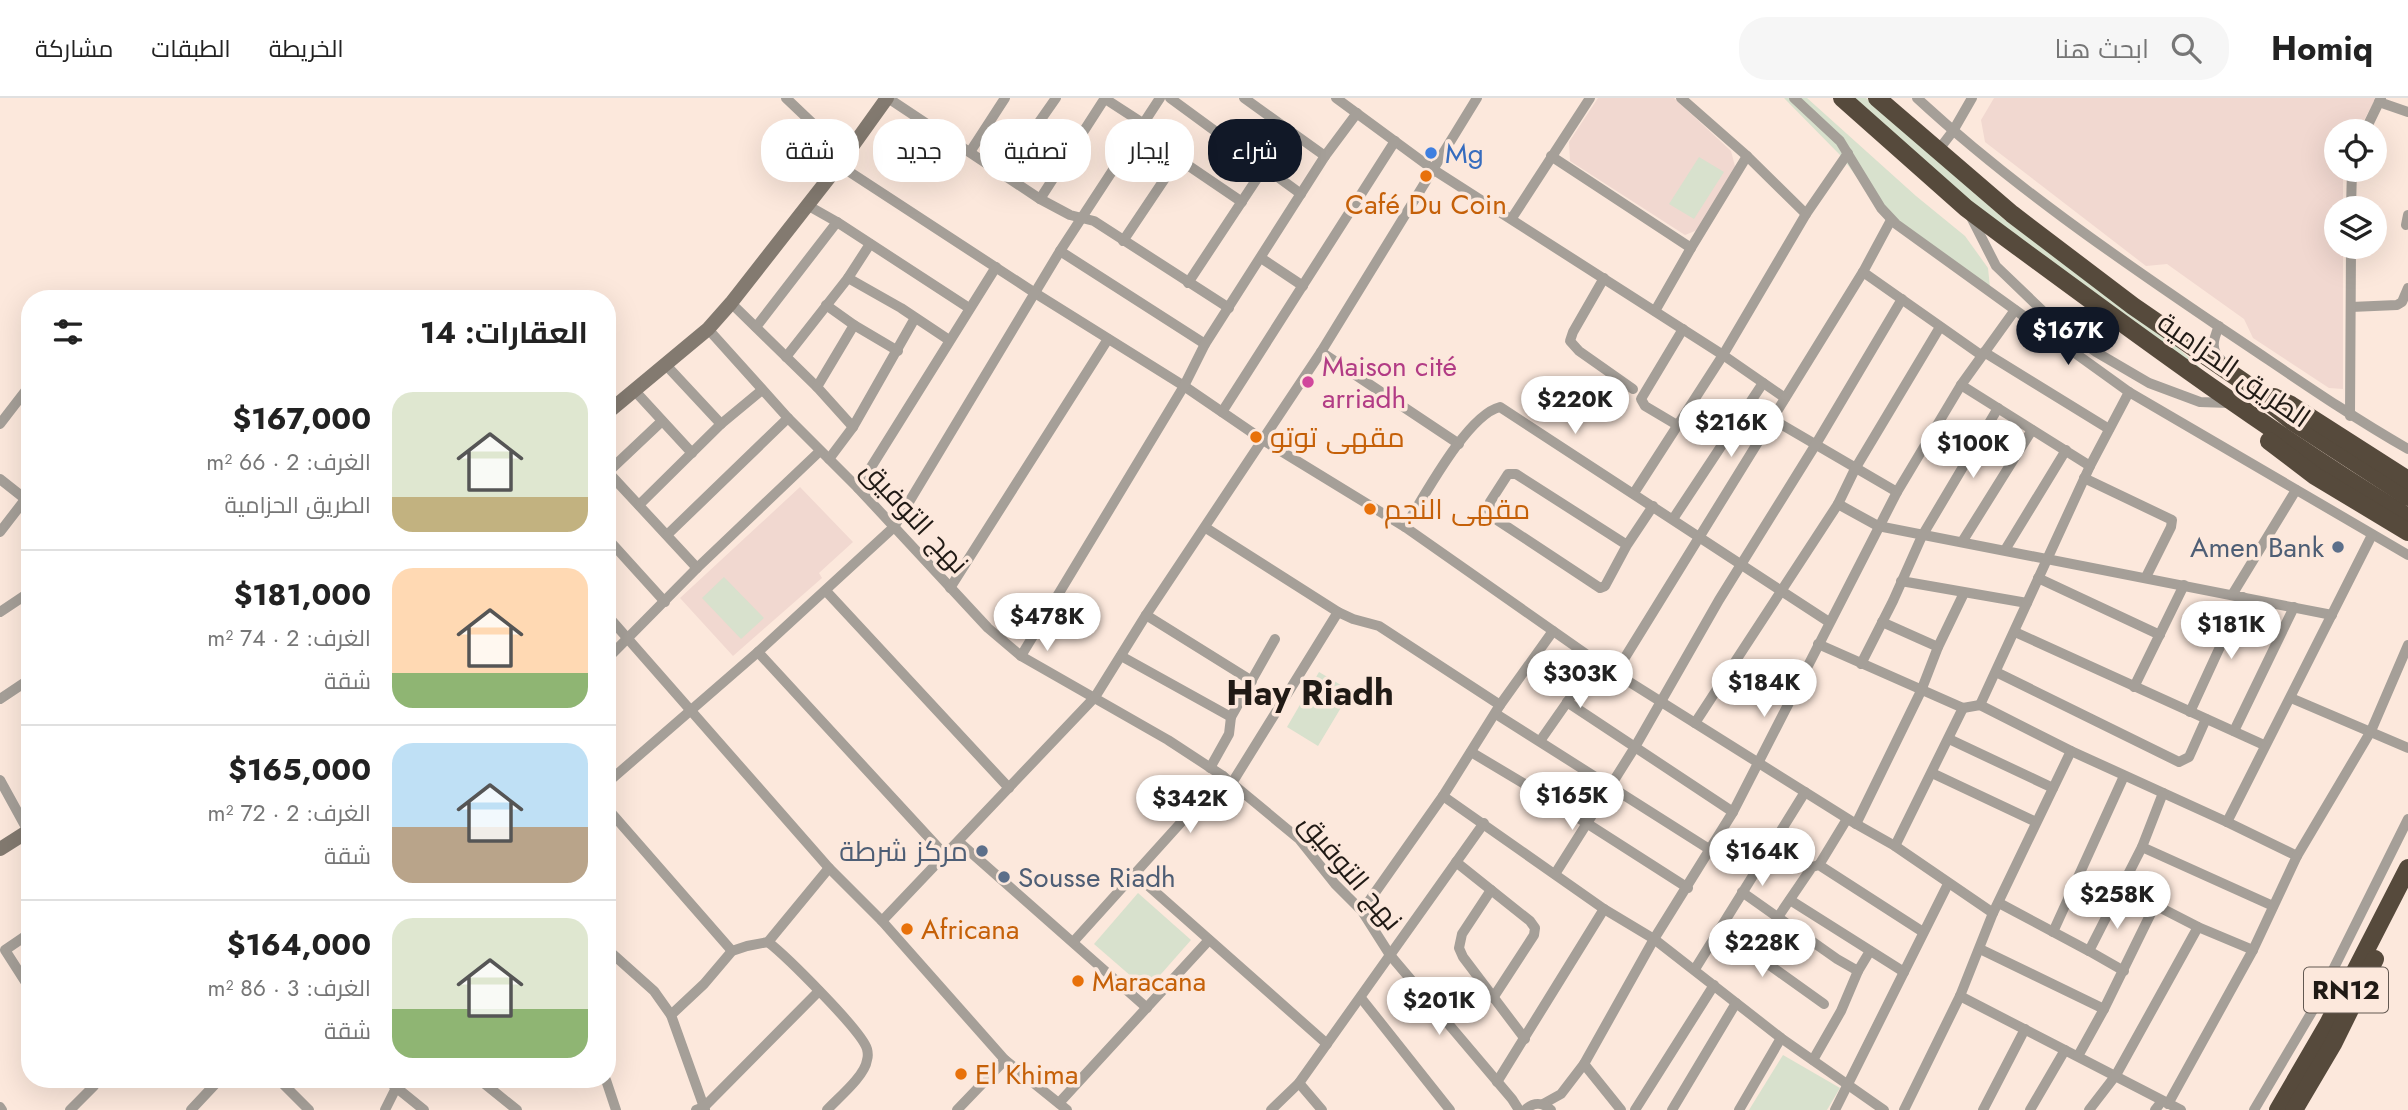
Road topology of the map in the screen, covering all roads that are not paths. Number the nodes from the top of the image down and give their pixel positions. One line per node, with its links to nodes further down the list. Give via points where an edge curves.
1 (786, 98): 21 (street)
2 (888, 98): 28 (street); 30 (street)
3 (1005, 98): 30 (street)
4 (1056, 98): 22 (street)
5 (1104, 98): 23 (street); 47 (street)
6 (1160, 98): 24 (street)
7 (1170, 98): 26 (street)
8 (1244, 98): 33 (street)
9 (1336, 98): 20 (street)
10 (1590, 98): 34 (street)
11 (1681, 98): 35 (street)
12 (1794, 98): 32 (street)
13 (1842, 98): 50 (highway, الطريق الحزامية)
14 (1877, 98): 31 (highway, الطريق الحزامية)
15 (1917, 98): 27 (street)
16 (1972, 98): 27 (street)
17 (1473, 99): 38 (street)
18 (2380, 100): 19 (street); 25 (street)
19 (2408, 112)
20 (1357, 113): 29 (street); 33 (street)
21 (805, 119)
22 (1041, 119)
23 (1130, 119)
24 (1147, 119)
25 (2371, 119)
26 (1208, 126)
27 (1953, 131): 31 (street); 80 (street, via 2071,223)
28 (859, 138)
29 (1395, 141): 38 (street); 67 (street)
30 (970, 152): 36 (street)
31 (1937, 152): 95 (highway, الطريق الحزامية, via 2122,297)
32 (1848, 153): 51 (street); 54 (street)
33 (1325, 156): 46 (street)
34 (1550, 156): 53 (street); 58 (street)
35 (1747, 156): 51 (street); 58 (street)
36 (980, 159)
37 (1194, 170): 48 (street)
38 (1434, 170): 53 (street); 89 (street)
39 (859, 171): 62 (street)
40 (1105, 181): 52 (street)
41 (825, 182): 49 (street)
42 (1013, 182): 47 (street)
43 (1163, 182): 56 (street)
44 (1255, 182): 48 (street)
45 (1283, 182): 46 (street)
46 (1300, 194): 60 (street)
47 (1040, 199): 52 (street)
48 (1242, 202): 66 (street)
49 (807, 205): 55 (street); 71 (street)
50 (1966, 208): 105 (highway, الطريق الحزامية); 105 (street, via 1996,266 2071,334 2149,383 2200,402)
51 (1806, 214): 91 (street)
52 (1080, 218): 56 (street, via 1094,221); 59 (street)
53 (1511, 218): 65 (street)
54 (1891, 220): 63 (street); 76 (street)
55 (837, 222): 57 (street); 81 (street)
56 (1123, 241): 66 (street)
57 (870, 244): 64 (street); 74 (street)
58 (1691, 247): 77 (street)
59 (1059, 251): 69 (street); 87 (street)
60 (1261, 258): 67 (street); 75 (street)
61 (2351, 259): 73 (street)
62 (996, 267): 69 (street); 74 (street)
63 (1863, 272): 70 (street); 104 (street)
64 (848, 278): 72 (street); 78 (street)
65 (1604, 278): 77 (street); 99 (street, via 1570,341)
66 (1188, 283): 75 (street)
67 (1303, 286): 108 (street)
68 (2408, 288): 73 (street, via 2397,305)
69 (1035, 293): 85 (street); 148 (street)
70 (1902, 299): 82 (street); 121 (street)
71 (731, 303): 81 (street); 83 (street)
72 (826, 305): 79 (street); 92 (street)
73 (2351, 307): 109 (street)
74 (969, 308): 86 (street)
75 (1230, 309): 87 (street)
76 (2015, 310): 90 (street); 102 (street)
77 (1655, 312): 84 (street)
78 (915, 318): 86 (street); 88 (street)
79 (854, 325): 88 (street); 98 (street)
80 (2219, 326): 95 (street, via 2213,348); 109 (street)
81 (756, 327): 92 (street)
82 (1940, 327): 90 (street); 129 (street)
83 (708, 329): 93 (street); 101 (street, نهج التوفيق)
84 (1683, 329): 91 (street); 115 (street, via 1641,399)
85 (1108, 339): 96 (street); 169 (street)
86 (949, 340): 135 (street)
87 (1205, 344): 96 (street)
88 (898, 351): 116 (street)
89 (1321, 352): 119 (street); 120 (street)
90 (1983, 354): 97 (street); 117 (street)
91 (1723, 355): 94 (street); 115 (street)
92 (786, 357): 98 (street)
93 (666, 365): 100 (street); 114 (street)
94 (1763, 383): 104 (street); 146 (street)
95 (2245, 383): 130 (highway, الطريق الحزامية); 133 (highway, via 2291,405)
96 (1184, 386): 108 (street); 196 (street)
97 (1961, 386): 107 (street); 138 (street)
98 (817, 387): 116 (street)
99 (1633, 389)
100 (634, 390): 106 (street); 112 (street)
101 (762, 390): 110 (street, نهج التوفيق); 114 (street)
102 (2129, 392): 117 (street); 136 (street)
103 (21, 397): 113 (street)
104 (1785, 398): 111 (street)
105 (2233, 403): 130 (highway, الطريق الحزامية); 152 (highway, via 2262,435 2315,476)
106 (616, 405)
107 (1998, 408): 118 (street); 156 (street)
108 (1222, 412): 119 (street)
109 (2350, 416): 122 (street)
110 (788, 418): 124 (street, نهج التوفيق); 153 (street)
111 (1772, 419): 121 (street); 155 (street)
112 (662, 421): 125 (street); 127 (street)
113 (0, 424)
114 (721, 424): 125 (street)
115 (1677, 425): 139 (street)
116 (853, 427): 126 (street)
117 (2109, 429): 128 (street)
118 (2032, 430): 123 (street); 157 (street)
119 (1263, 440): 149 (street); 150 (street)
120 (1459, 444): 139 (street, via 1482,416 1500,407); 149 (street)
121 (1816, 444): 129 (street); 163 (street)
122 (2408, 449)
123 (2066, 450): 128 (street); 160 (street)
124 (820, 451): 126 (street, نهج التوفيق); 164 (street)
125 (692, 453): 143 (street)
126 (829, 459): 135 (street, نهج التوفيق)
127 (616, 464)
128 (2090, 466): 131 (street)
129 (1855, 469): 138 (street); 141 (street)
130 (2355, 474): 140 (highway, الطريق الحزامية); 145 (highway, الطريق الحزامية)
131 (2084, 478): 162 (street); 166 (street, via 2172,520)
132 (0, 479): 137 (street)
133 (2408, 480)
134 (616, 481): 143 (street)
135 (858, 488): 148 (street, نهج التوفيق)
136 (2296, 490): 154 (street); 173 (street)
137 (21, 492)
138 (1897, 492): 147 (street)
139 (1634, 493): 144 (street)
140 (2408, 497)
141 (1838, 503): 147 (street); 171 (street)
142 (21, 504): 151 (street)
143 (639, 505): 153 (street)
144 (1653, 506): 146 (street); 158 (street)
145 (2408, 517)
146 (1673, 519): 155 (street)
147 (1878, 526): 156 (street); 183 (street)
148 (894, 527): 169 (street, نهج التوفيق); 170 (street)
149 (1405, 527): 186 (street)
150 (1206, 528): 180 (street); 181 (street)
151 (0, 532)
152 (2408, 532)
153 (668, 534): 164 (street)
154 (2372, 535): 161 (street); 182 (street)
155 (1698, 536): 163 (street); 200 (street)
156 (1922, 536): 157 (street); 167 (street)
157 (1962, 542): 160 (street)
158 (1627, 545): 158 (street, via 1600,588 1494,518 1488,507 1508,474 1516,474)
159 (616, 548): 176 (street)
160 (2006, 550): 162 (street)
161 (2408, 555)
162 (2047, 558): 165 (street); 166 (street)
163 (1741, 565): 171 (street); 210 (street)
164 (697, 568): 176 (street)
165 (2038, 578): 177 (street); 188 (street)
166 (2146, 578): 168 (street)
167 (1902, 581): 172 (street); 184 (street)
168 (2184, 585): 173 (street); 188 (street)
169 (950, 587): 196 (street, نهج التوفيق)
170 (826, 591): 195 (street); 237 (street)
171 (1780, 592): 183 (street); 218 (street)
172 (1964, 593): 177 (street); 193 (street)
173 (2232, 595): 174 (street)
174 (2244, 597): 178 (street); 215 (street)
175 (21, 598): 179 (street)
176 (665, 602): 189 (street)
177 (2027, 603): 187 (street)
178 (2294, 607): 182 (street); 219 (street)
179 (0, 612)
180 (1338, 612): 213 (street, via 1379,626); 235 (street)
181 (1146, 615): 197 (street); 202 (street)
182 (2332, 615): 207 (street)
183 (1829, 622): 191 (street)
184 (1882, 622): 193 (street); 199 (street)
185 (616, 625): 189 (street)
186 (1553, 631): 198 (street); 213 (street)
187 (2015, 632): 201 (street); 204 (street)
188 (2160, 635): 204 (street)
189 (629, 639): 194 (street); 214 (street)
190 (1275, 639): 202 (street)
191 (1818, 645): 199 (street); 228 (street)
192 (2408, 645): 220 (street)
193 (1938, 646): 205 (street)
194 (616, 651)
195 (758, 652): 214 (street); 257 (street)
196 (1021, 656): 206 (street, نهج التوفيق)
197 (1121, 656): 206 (street); 216 (street)
198 (1596, 661): 200 (street); 209 (street)
199 (1861, 664): 205 (street)
200 (1616, 672): 210 (street)
201 (1996, 672): 211 (street); 217 (street, via 2179,762 2189,757)
202 (1252, 681): 216 (street)
203 (21, 685): 208 (street)
204 (2134, 687): 215 (street)
205 (1921, 691): 212 (street); 246 (street)
206 (1095, 697): 229 (street, نهج التوفيق); 237 (street)
207 (2291, 698): 220 (street); 223 (street)
208 (0, 699)
209 (1567, 702): 222 (street); 224 (street)
210 (1662, 702): 218 (street); 224 (street)
211 (1980, 705): 212 (street); 226 (street)
212 (1963, 708): 221 (street)
213 (1498, 709): 222 (street); 227 (street)
214 (690, 710): 231 (street); 262 (street)
215 (2190, 712): 217 (street)
216 (1231, 718): 229 (street, via 1229,734)
217 (2206, 719): 219 (street)
218 (1695, 723): 228 (street)
219 (2234, 731): 223 (street)
220 (2371, 731): 225 (street); 258 (street)
221 (1949, 740): 230 (street); 238 (street)
222 (1540, 741): 236 (street)
223 (2264, 744): 247 (street)
224 (1635, 747): 236 (street); 242 (street)
225 (2408, 748)
226 (2071, 751): 233 (street); 238 (street)
227 (1471, 752): 241 (street); 250 (street)
228 (1759, 762): 239 (street); 242 (street)
229 (1210, 768): 232 (street, نهج التوفيق)
230 (1932, 773): 248 (street); 253 (street)
231 (616, 775)
232 (1223, 776): 235 (street, نهج التوفيق); 263 (street)
233 (2124, 776): 240 (street); 283 (street)
234 (0, 780): 243 (street)
235 (1233, 783): 276 (street, نهج التوفيق, via 1299,838)
236 (1609, 785): 250 (street); 256 (street)
237 (1009, 788): 252 (street)
238 (2053, 788): 248 (street)
239 (1805, 792): 246 (street); 269 (street)
240 (2163, 793): 247 (street); 254 (street)
241 (1443, 796): 249 (street); 276 (street)
242 (1733, 812): 256 (street)
243 (21, 816)
244 (616, 818): 292 (street)
245 (2408, 819): 363 (street, via 2313,1010)
246 (1851, 821): 253 (street); 260 (street)
247 (2227, 821): 258 (street)
248 (2036, 822): 272 (street)
249 (1484, 823): 259 (street); 264 (street)
250 (1587, 823): 264 (street); 266 (street)
251 (21, 835): 255 (street)
252 (959, 842): 257 (street); 287 (street)
253 (1895, 846): 265 (street)
254 (2141, 847): 267 (street); 274 (street)
255 (0, 849)
256 (1709, 849): 266 (street)
257 (945, 855): 279 (street)
258 (2297, 856): 274 (street)
259 (1456, 862): 268 (street); 295 (street)
260 (1819, 865): 271 (street, via 1812,867); 282 (street)
261 (2408, 867): 364 (highway, RN12, via 2328,1024)
262 (829, 868): 279 (street); 288 (street)
263 (1135, 874): 286 (street); 287 (street)
264 (1555, 874): 275 (street)
265 (1948, 884): 277 (street); 282 (street)
266 (1688, 888): 285 (street)
267 (2122, 888): 273 (street); 294 (street)
268 (1491, 890): 306 (street, via 1458,945); 306 (street, via 1535,928)
269 (1742, 892): 278 (street); 281 (street)
270 (2408, 894): 365 (highway, RN12, via 2333,1044)
271 (1790, 900): 278 (street); 293 (street)
272 (1998, 903): 277 (street); 283 (street)
273 (2155, 905): 280 (street); 299 (street)
274 (2273, 906): 291 (street)
275 (1604, 909): 285 (street); 314 (street)
276 (1362, 911): 295 (street, نهج التوفيق)
277 (1993, 913): 290 (street)
278 (1778, 917): 298 (street)
279 (882, 921): 318 (street)
280 (2198, 927): 291 (street); 321 (street)
281 (1719, 929): 297 (street); 308 (street)
282 (1923, 932): 300 (street)
283 (2053, 932): 294 (street)
284 (21, 938): 289 (street)
285 (1654, 939): 297 (street); 320 (street)
286 (1209, 940): 309 (street); 315 (street)
287 (1073, 941): 309 (street)
288 (768, 942): 292 (street); 303 (street)
289 (2, 947): 301 (street)
290 (1980, 949): 304 (street); 310 (street)
291 (2253, 950): 333 (street)
292 (732, 951): 311 (street)
293 (1870, 951): 298 (street); 300 (street)
294 (2089, 951): 299 (street)
295 (1390, 955): 305 (street); 322 (street, نهج التوفيق)
296 (616, 957): 311 (street, via 654,991)
297 (1695, 970): 302 (street)
298 (1858, 971): 319 (street)
299 (2124, 971): 310 (street)
300 (1905, 972): 324 (street)
301 (21, 976)
302 (1714, 985): 307 (street); 352 (street)
303 (819, 991): 337 (street); 344 (street, via 867,1049 862,1073)
304 (1960, 996): 312 (street); 357 (street)
305 (1362, 998): 315 (street); 348 (street)
306 (1493, 998): 314 (street)
307 (1736, 1003): 313 (street); 353 (street)
308 (1824, 1004)
309 (1147, 1008): 334 (street)
310 (2104, 1009): 317 (street)
311 (671, 1015): 337 (street)
312 (2025, 1029): 316 (street); 358 (street)
313 (1782, 1038): 319 (street); 354 (street)
314 (1525, 1039): 322 (street)
315 (1327, 1044): 323 (street)
316 (2065, 1050): 317 (street); 359 (street)
317 (2078, 1056): 321 (street)
318 (1005, 1060): 334 (street); 345 (street)
319 (1813, 1060): 324 (street)
320 (1584, 1064): 335 (street); 351 (street)
321 (2116, 1075): 333 (street); 360 (street)
322 (1497, 1082): 332 (street, نهج التوفيق)
323 (1299, 1083): 346 (street); 347 (street)
324 (1848, 1085): 355 (street); 356 (street)
325 (90, 1088): 338 (street)
326 (212, 1088): 339 (street)
327 (286, 1088): 336 (street)
328 (396, 1088): 340 (street)
329 (403, 1088): 341 (street)
330 (490, 1088): 342 (street)
331 (609, 1088): 343 (street)
332 (1512, 1099): 335 (street); 349 (street, نهج التوفيق)
333 (2165, 1102): 361 (street); 362 (street)
334 (1063, 1107)
335 (1546, 1107): 350 (street)
336 (305, 1109)
337 (702, 1109)
338 (70, 1110)
339 (191, 1110)
340 (385, 1110)
341 (424, 1110)
342 (517, 1110)
343 (616, 1110)
344 (827, 1110)
345 (957, 1110)
346 (1270, 1110)
347 (1322, 1110)
348 (1450, 1110)
349 (1519, 1110)
350 (1525, 1110)
351 (1621, 1110)
352 (1635, 1110)
353 (1672, 1110)
354 (1739, 1110)
355 (1835, 1110)
356 (1884, 1110)
357 (1903, 1110)
358 (1983, 1110)
359 (2030, 1110)
360 (2089, 1110)
361 (2155, 1110)
362 (2181, 1110)
363 (2254, 1110)
364 (2278, 1110)
365 (2294, 1110)

